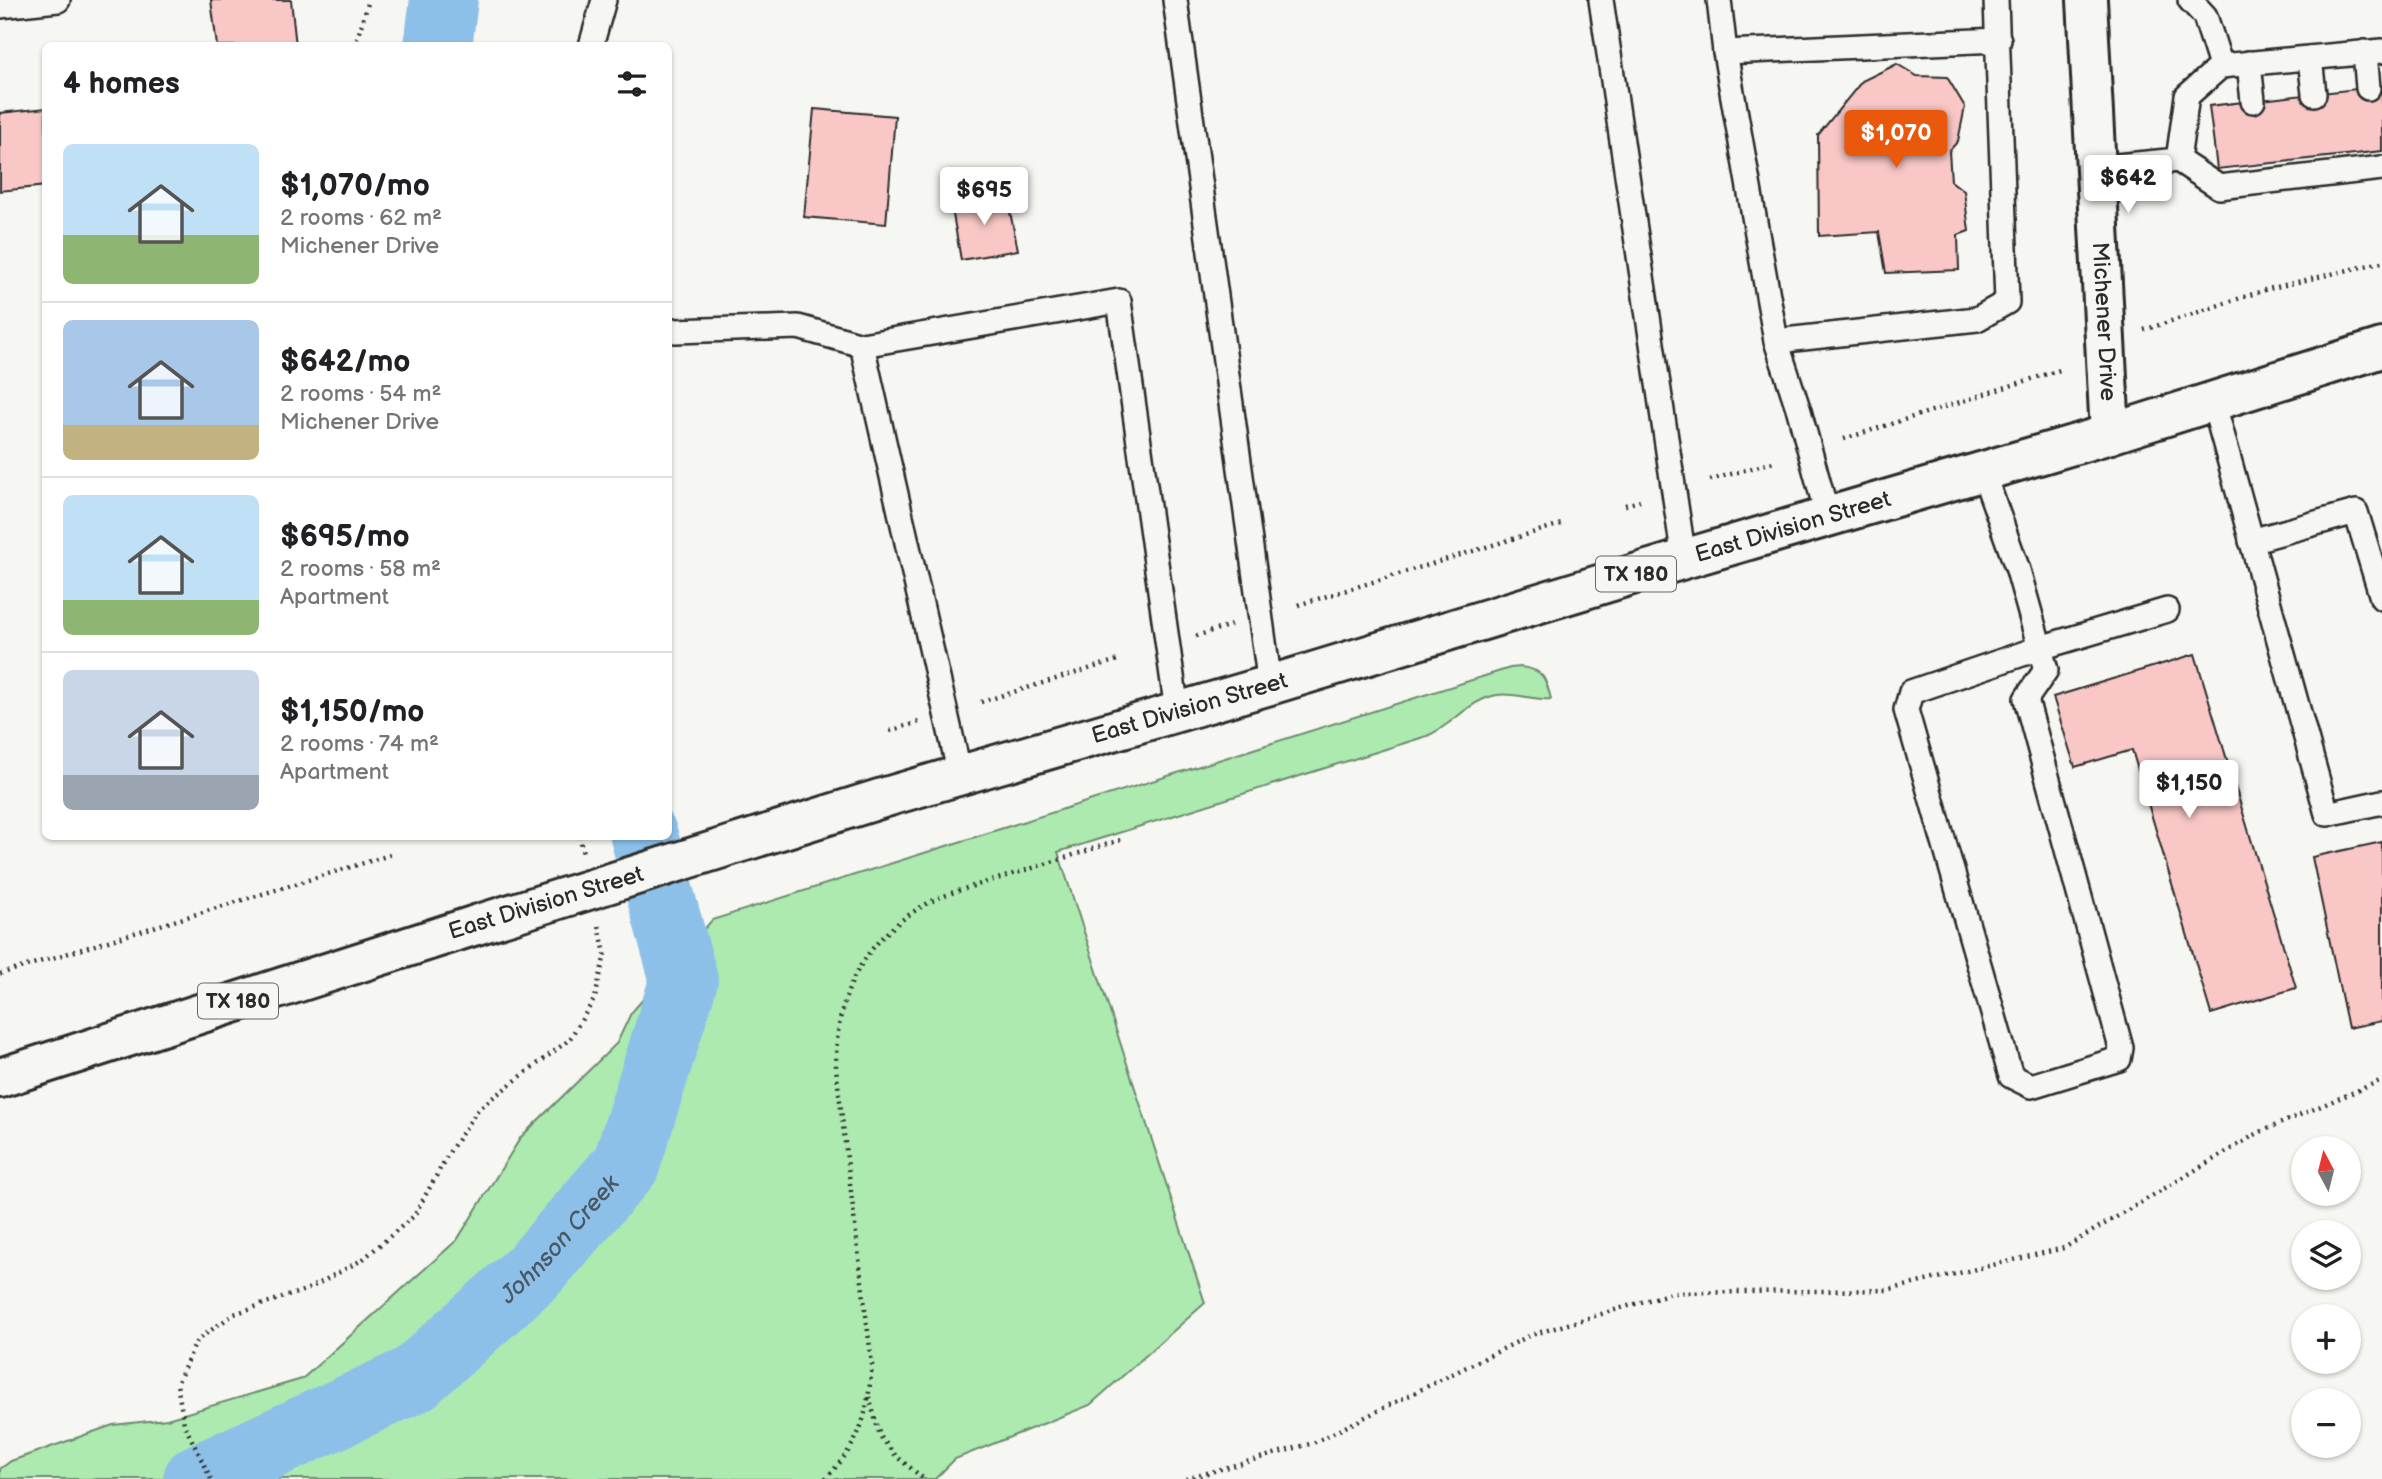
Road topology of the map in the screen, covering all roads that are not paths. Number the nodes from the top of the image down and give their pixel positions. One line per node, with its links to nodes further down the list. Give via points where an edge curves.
1 (52, 0): 2 (lane); 10 (lane)
2 (58, 0)
3 (604, 0): 12 (lane)
4 (1175, 0): 37 (lane)
5 (1601, 0): 33 (lane)
6 (1719, 0): 14 (lane)
7 (1996, 0): 11 (lane)
8 (2087, 0): 23 (main road, Michener Drive)
9 (2190, 0): 17 (lane, via 2206,16)
10 (0, 6)
11 (1999, 40): 14 (lane); 25 (lane, via 2007,302 1977,318)
12 (592, 42)
13 (2373, 51): 15 (lane); 18 (lane)
14 (1725, 52): 25 (lane)
15 (2310, 58): 16 (lane); 19 (lane)
16 (2249, 63): 17 (lane); 20 (lane)
17 (2221, 66): 21 (lane, via 2187,96)
18 (2368, 88)
19 (2314, 94)
20 (2253, 100)
21 (2178, 160): 22 (lane, via 2219,187 2261,173); 23 (lane)
22 (2379, 163)
23 (2096, 168): 29 (main road, Michener Drive)
24 (672, 330): 26 (lane, via 798,327)
25 (1776, 341): 31 (lane)
26 (862, 345): 38 (lane, via 1119,301); 39 (lane)
27 (2382, 348): 28 (main road, East Division Street / TX 180)
28 (2213, 401): 29 (main road, East Division Street / TX 180); 32 (lane)
29 (2110, 434): 30 (main road, East Division Street / TX 180)
30 (1983, 472): 31 (main road, East Division Street / TX 180); 36 (lane)
31 (1828, 518): 33 (main road, East Division Street / TX 180)
32 (2251, 541): 34 (lane, via 2356,512); 40 (lane, via 2327,814)
33 (1684, 559): 37 (main road, East Division Street / TX 180)
34 (2382, 598)
35 (2167, 610): 36 (lane)
36 (2040, 648): 36 (lane, via 2046,670 2026,699 2122,1048 2119,1059 2031,1086 2011,1076 1906,710 1911,692)
37 (1270, 685): 38 (main road, East Division Street / TX 180)
38 (1177, 711): 39 (main road, East Division Street / TX 180)
39 (960, 775): 41 (main road, East Division Street / TX 180, bridge)
40 (2382, 802)
41 (0, 1078)

